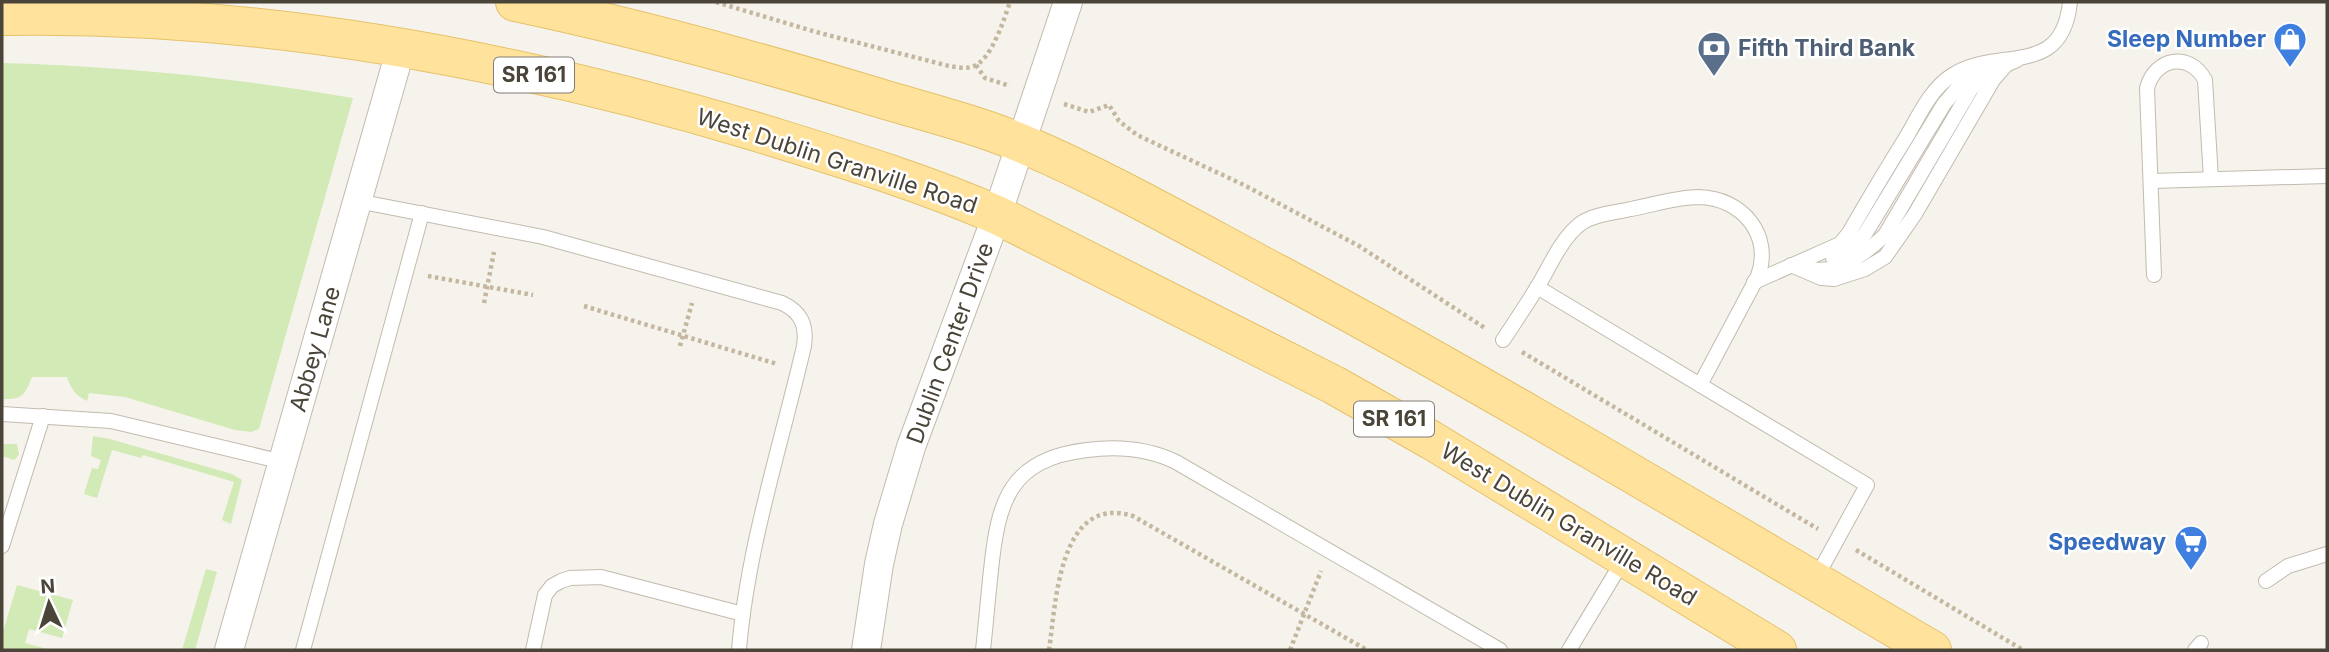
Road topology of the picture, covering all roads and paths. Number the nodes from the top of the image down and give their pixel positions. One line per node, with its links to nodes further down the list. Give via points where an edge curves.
1 (515, 2): 10 (main road, via 717,51)
2 (716, 2): 3 (path, via 963,68 984,60)
3 (1010, 2)
4 (1068, 2): 10 (street, Dublin Center Drive)
5 (2070, 2): 8 (lane, via 2061,36)
6 (2, 16): 7 (main road, West Dublin Granville Road / SR 161, via 126,16)
7 (401, 48): 14 (street, Abbey Lane); 16 (main road, West Dublin Granville Road / SR 161, via 569,83 729,124 898,176)
8 (2021, 59): 18 (lane, via 1985,68 1955,90 1852,248 1819,263); 18 (lane, via 2006,65 1993,80 1916,214 1885,257 1865,270 1834,279)
9 (1096, 110): 28 (path, via 1109,105 1119,121 1137,135 1359,246)
10 (1021, 143): 16 (street, Dublin Center Drive); 44 (main road, via 1369,323)
11 (2327, 176): 12 (lane)
12 (2211, 179): 13 (lane); 13 (lane, via 2205,80 2192,66 2174,61 2151,75 2147,88)
13 (2151, 181): 20 (lane)
14 (357, 201): 15 (lane); 37 (street, Abbey Lane)
15 (422, 213): 17 (lane); 19 (lane)
16 (997, 215): 43 (main road, West Dublin Granville Road / SR 161, via 1334,385); 53 (street, Dublin Center Drive, via 901,478)
17 (499, 227): 21 (lane); 23 (path)
18 (1791, 265): 22 (lane)
19 (407, 272): 23 (path); 50 (lane)
20 (2154, 275)
21 (698, 279): 29 (path); 33 (lane, via 795,310 806,330)
22 (1755, 282): 24 (lane, via 1762,252 1754,225 1734,207 1699,197 1585,221 1565,240); 34 (lane)
23 (488, 286): 25 (path); 26 (path)
24 (1537, 287): 30 (lane); 34 (lane)
25 (533, 295)
26 (484, 303)
27 (584, 306): 29 (path)
28 (1485, 328)
29 (682, 336): 31 (path); 33 (path)
30 (1503, 340)
31 (680, 346)
32 (1520, 350): 38 (path)
33 (799, 370): 46 (lane)
34 (1700, 385): 44 (lane, via 1867,485)
35 (2, 414): 36 (lane)
36 (43, 416): 37 (lane, via 111,421); 39 (lane)
37 (283, 462): 49 (street, Abbey Lane)
38 (1815, 527)
39 (2, 546)
40 (1328, 551): 47 (path); 54 (lane, via 1158,453 1108,448 1054,457 1022,475 1004,502 995,537); 58 (lane)
41 (1865, 554): 61 (path)
42 (2327, 554): 45 (lane, via 2288,566)
43 (1625, 558): 48 (lane); 59 (main road, West Dublin Granville Road / SR 161)
44 (1815, 581): 60 (main road)
45 (2266, 581)
46 (743, 614): 51 (lane, via 601,577 570,578 552,586 545,595); 52 (lane)
47 (1304, 614): 55 (path, via 1133,516 1112,513 1091,521 1069,544); 56 (path); 57 (path)
48 (1568, 649)
49 (229, 650)
50 (303, 650)
51 (533, 650)
52 (739, 650)
53 (866, 650)
54 (983, 650)
55 (1049, 650)
56 (1290, 650)
57 (1367, 650)
58 (1500, 650)
59 (1777, 650)
60 (1932, 650)
61 (2023, 650)

